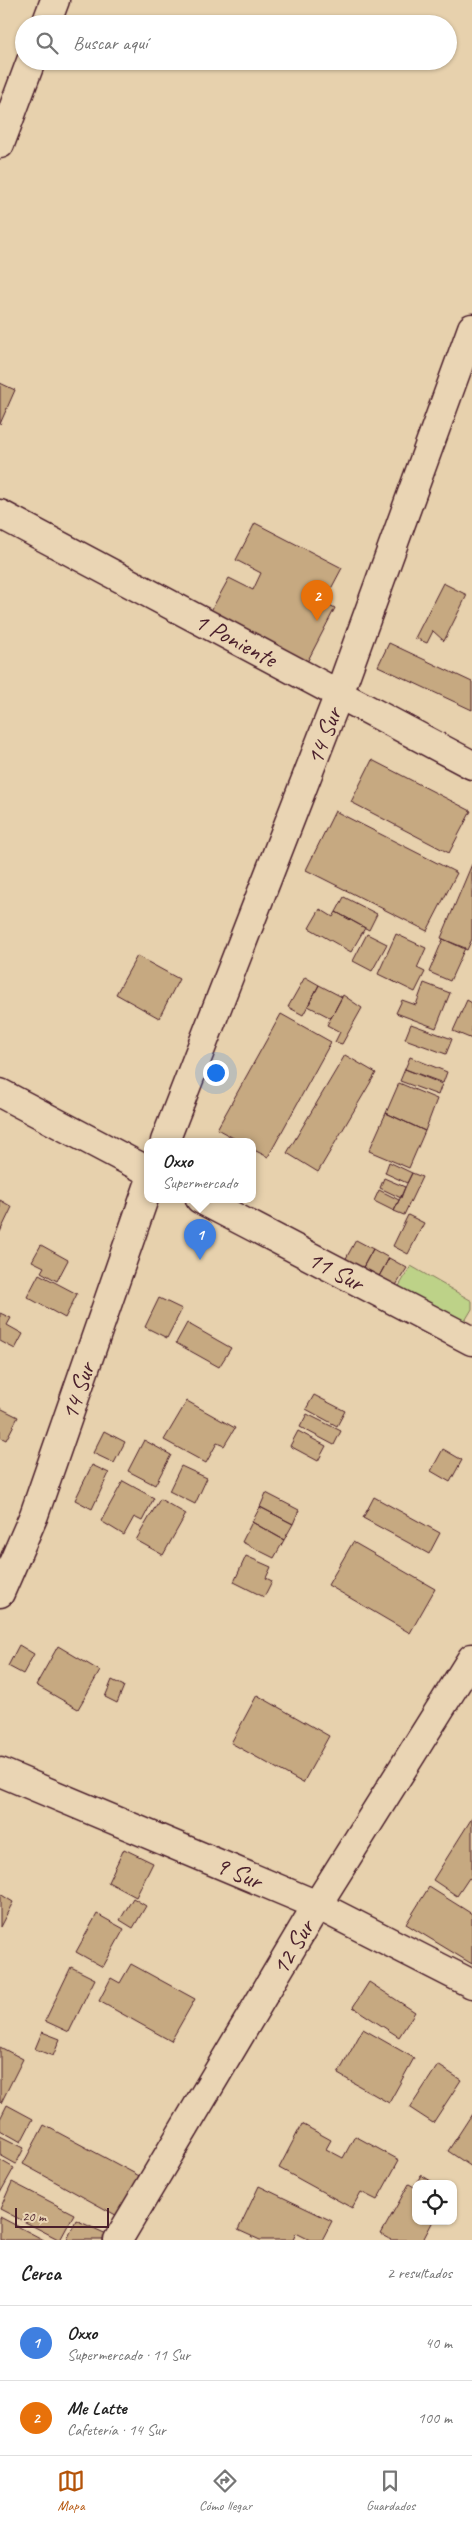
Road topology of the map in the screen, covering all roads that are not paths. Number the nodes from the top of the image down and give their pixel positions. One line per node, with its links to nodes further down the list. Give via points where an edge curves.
1 (55, 0): 2 (street)
2 (49, 15)
3 (28, 70): 4 (street)
4 (0, 144)
5 (472, 328): 7 (street, 14 Sur)
6 (0, 514): 7 (street, 1 Poniente)
7 (339, 694): 8 (street, 1 Poniente); 10 (street, 14 Sur)
8 (472, 765)
9 (0, 1094): 11 (street)
10 (166, 1138)
11 (144, 1169)
12 (144, 1199): 15 (street, 14 Sur, via 34,1515)
13 (208, 1203): 14 (street, 11 Sur)
14 (472, 1342)
15 (0, 1593)
16 (472, 1658): 18 (street, 12 Sur)
17 (0, 1772): 18 (street, 9 Sur)
18 (317, 1904): 19 (street, 9 Sur); 20 (street, 12 Sur)
19 (472, 1984)
20 (118, 2240)

